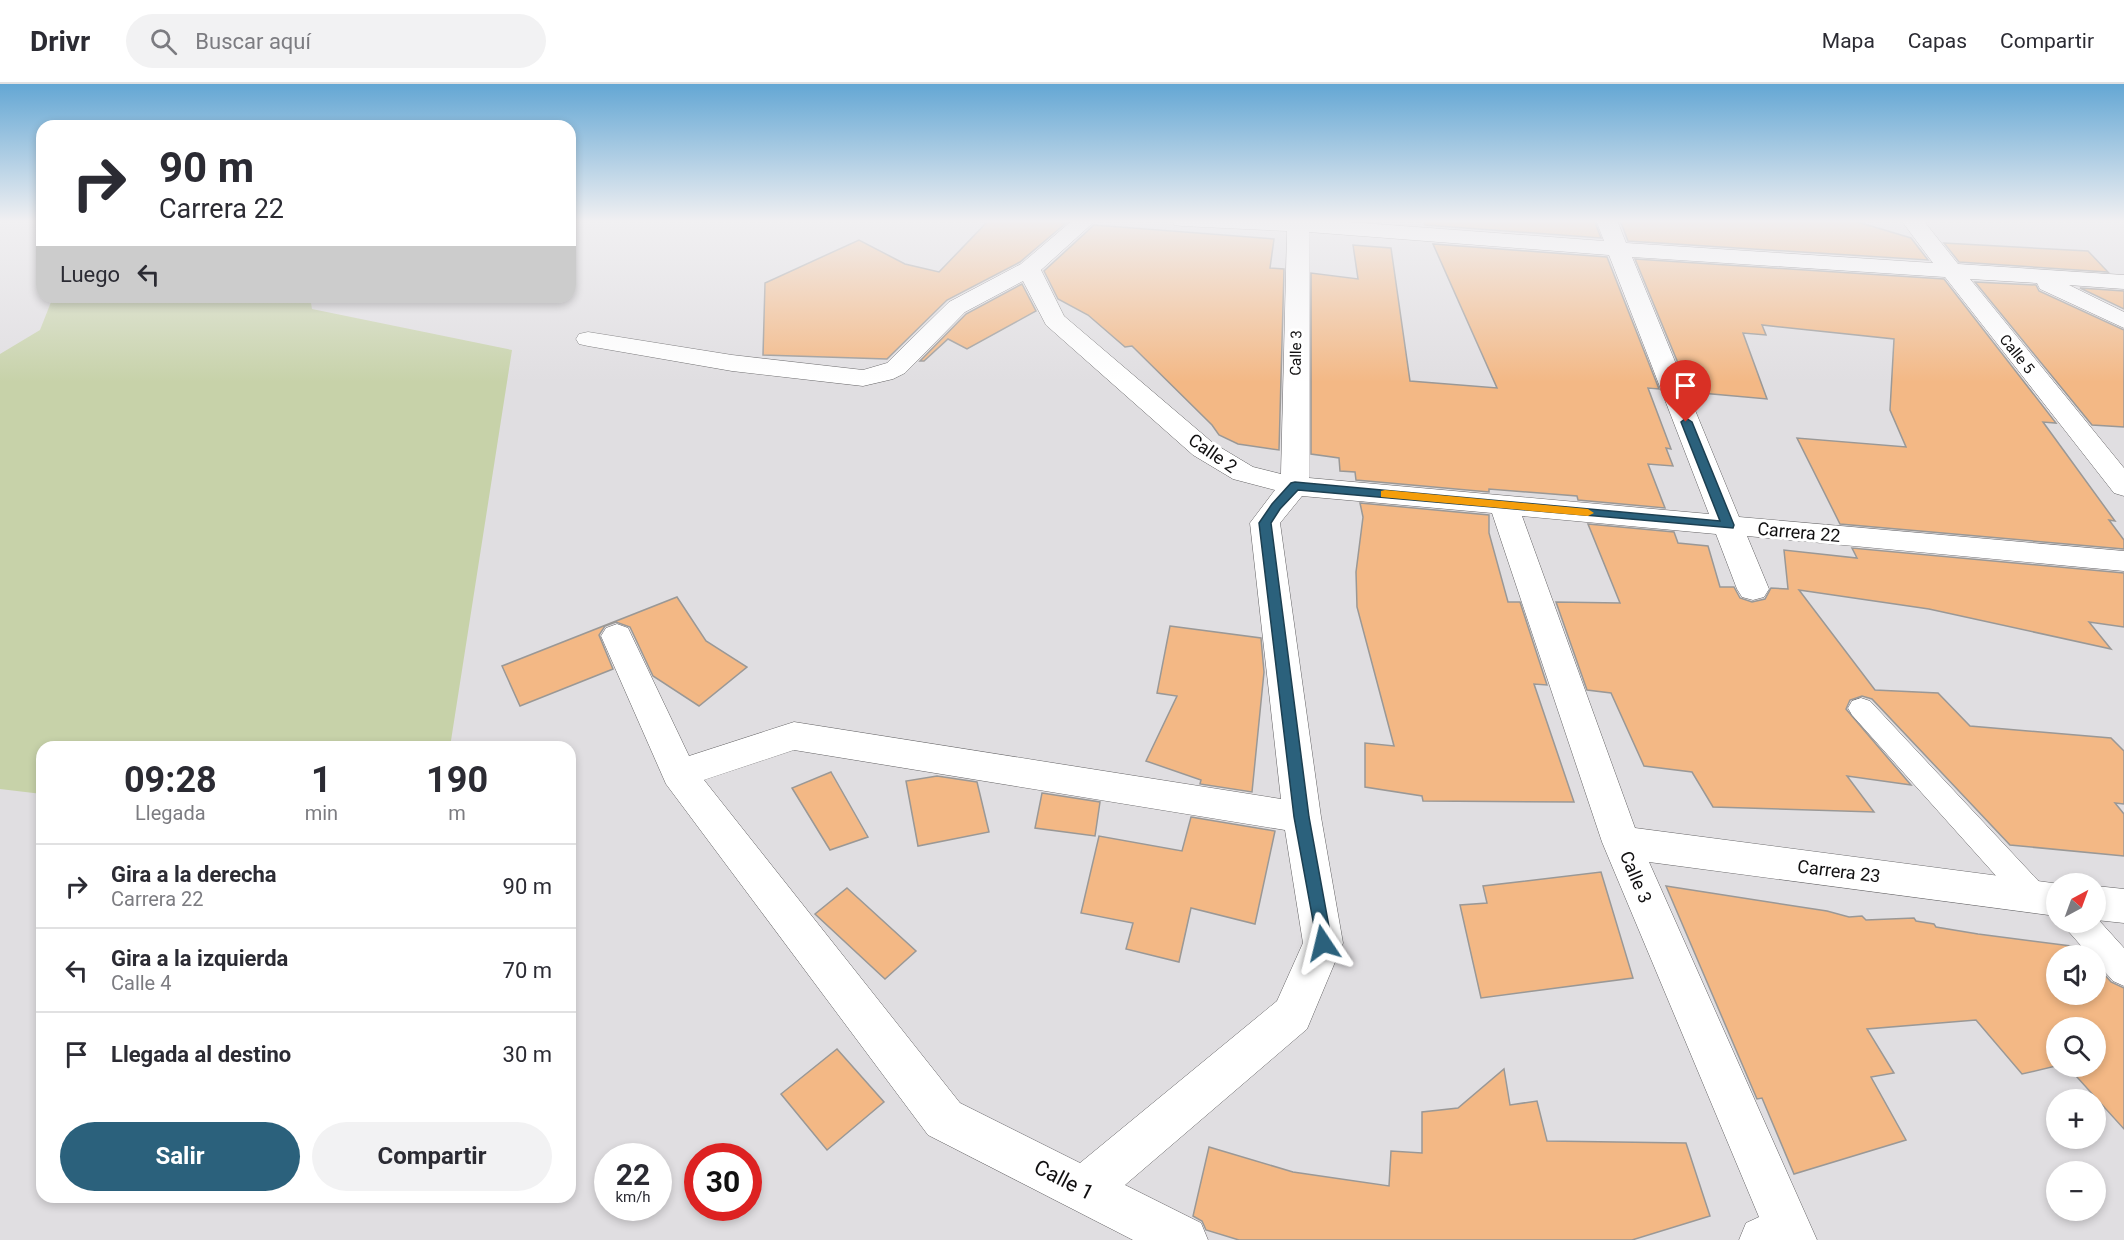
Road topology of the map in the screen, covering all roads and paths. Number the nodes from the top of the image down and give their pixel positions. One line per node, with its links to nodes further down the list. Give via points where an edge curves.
1 (1020, 274): 10 (street, via 957,307 896,368 863,378 732,363)
2 (1031, 274): 11 (street, Calle 2, via 1054,320 1203,449 1243,473)
3 (1297, 274): 11 (street, Calle 3)
4 (1627, 274): 14 (street)
5 (1952, 274): 12 (street, Calle 5)
6 (1996, 274): 7 (street)
7 (2033, 277): 8 (street); 9 (street)
8 (2124, 282)
9 (2124, 321)
10 (588, 339)
11 (1295, 486): 13 (street, Carrera 22); 20 (street, via 1265,523)
12 (2124, 487)
13 (1504, 505): 14 (street, Carrera 22); 21 (street, Calle 3)
14 (1728, 525): 15 (street, Carrera 22); 16 (street)
15 (2124, 561)
16 (1753, 589)
17 (617, 636): 19 (street)
18 (1861, 708): 22 (lane)
19 (679, 774): 20 (street, via 794,736); 27 (street, Calle 1, via 944,1119)
20 (1302, 817): 27 (street, via 1323,943 1292,1015)
21 (1621, 842): 22 (street, Carrera 23); 28 (street, Calle 3)
22 (2045, 898)
23 (2106, 904): 24 (street)
24 (2124, 906)
25 (2090, 933): 26 (lane)
26 (2124, 970)
27 (1084, 1190): 29 (street, Calle 1)
28 (1781, 1236)
29 (1184, 1240)

